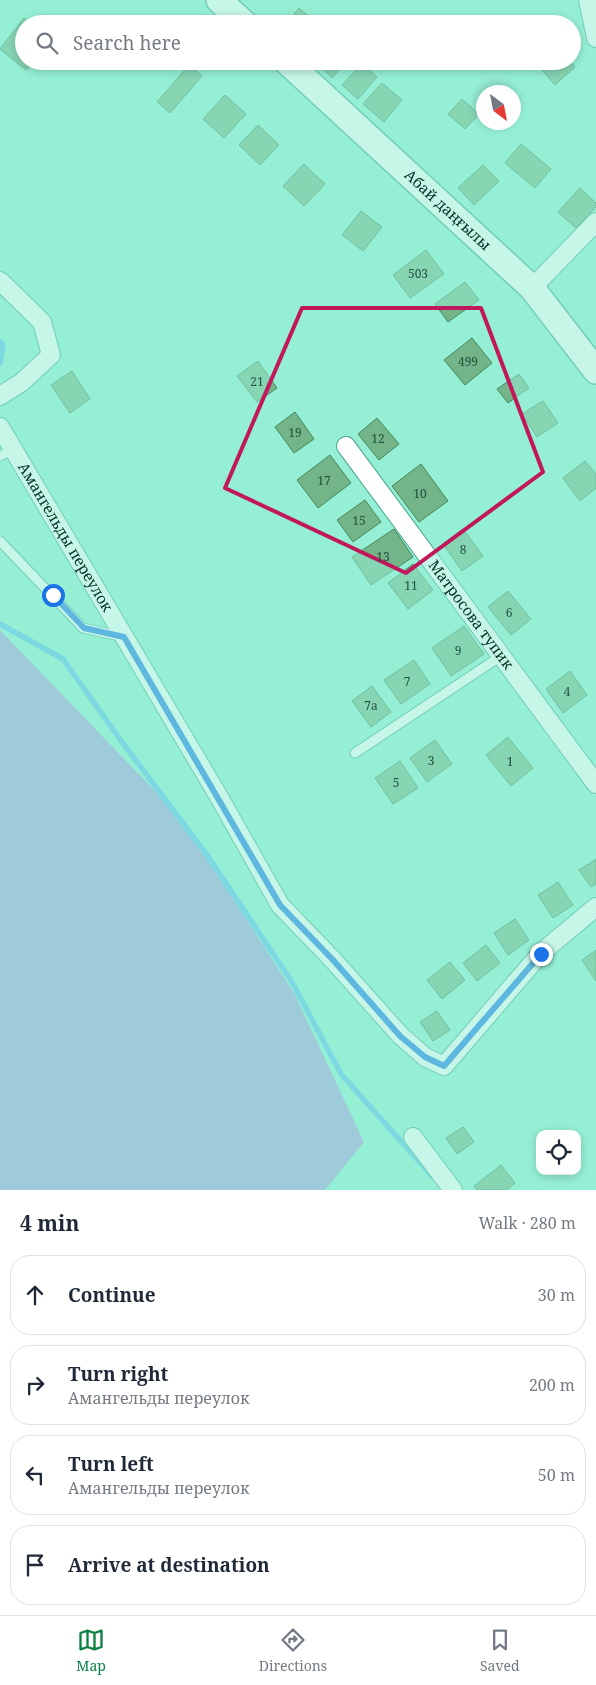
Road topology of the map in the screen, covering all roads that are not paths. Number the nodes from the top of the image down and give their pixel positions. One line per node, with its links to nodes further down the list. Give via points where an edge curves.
1 (218, 0): 3 (street)
2 (588, 0): 4 (street)
3 (235, 15)
4 (596, 38)
5 (296, 70): 8 (street, Абай даңғылы)
6 (596, 222): 8 (street)
7 (0, 281): 10 (street, via 42,322 51,356 22,382)
8 (532, 288): 9 (street, Абай даңғылы)
9 (596, 372)
10 (0, 396)
11 (0, 427): 13 (street, Амангельды переулок)
12 (346, 446): 16 (street, Матросова тупик)
13 (7, 453): 15 (street, Амангельды переулок)
14 (0, 542): 15 (lane, via 84,628)
15 (124, 637): 19 (street, Амангельды переулок, via 280,905 400,1036 425,1057 444,1066 541,954)
16 (501, 656): 17 (lane); 18 (street, Матросова тупик)
17 (355, 753)
18 (596, 784)
19 (596, 908)
20 (413, 1137): 21 (street)
21 (453, 1190)

